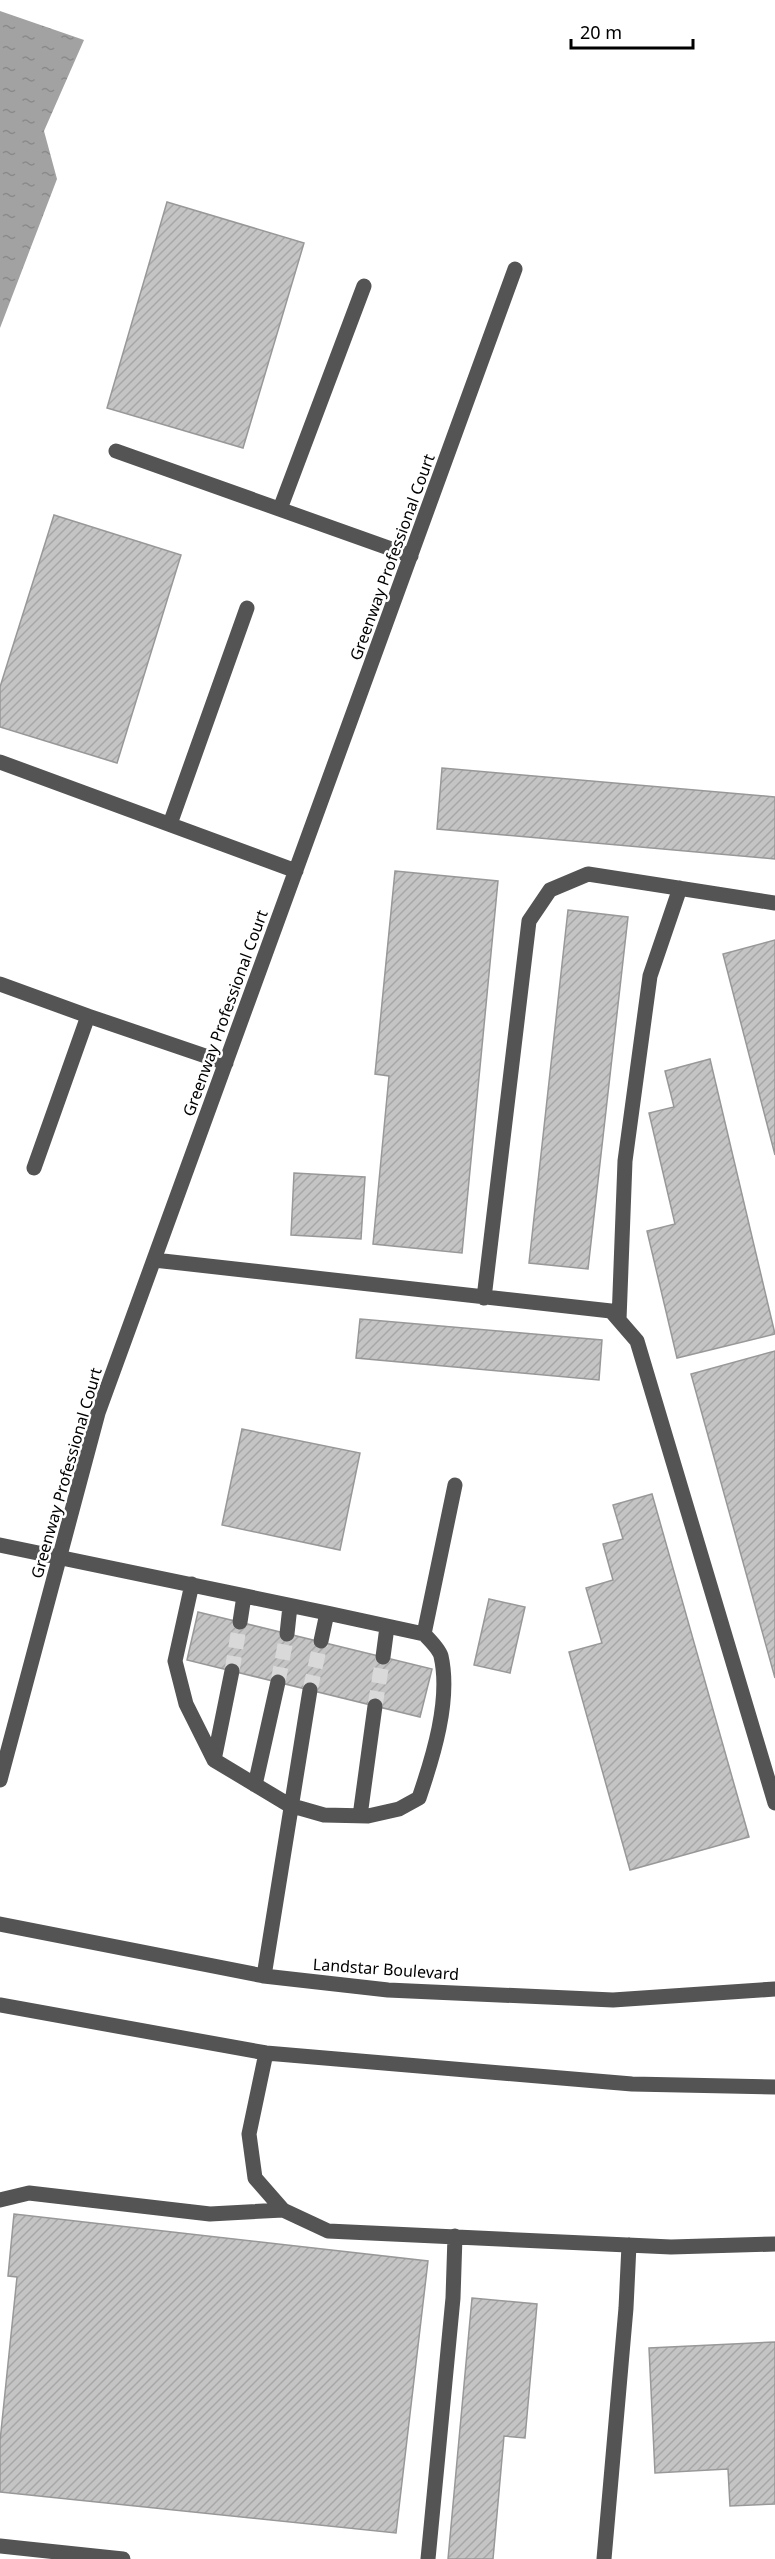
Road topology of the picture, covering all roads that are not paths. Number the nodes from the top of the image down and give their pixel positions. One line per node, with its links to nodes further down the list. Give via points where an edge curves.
1 (516, 268): 5 (street, Greenway Professional Court)
2 (364, 286): 4 (street)
3 (116, 451): 4 (street)
4 (280, 509): 5 (street)
5 (411, 555): 9 (street, Greenway Professional Court)
6 (248, 608): 8 (street)
7 (0, 762): 8 (street)
8 (170, 824): 9 (street)
9 (296, 872): 14 (street, Greenway Professional Court)
10 (680, 888): 11 (street); 17 (street, via 588,874 550,890 528,921); 18 (street, via 650,976 625,1161)
11 (775, 903)
12 (0, 984): 13 (street)
13 (88, 1016): 14 (street); 15 (street)
14 (226, 1063): 16 (street, Greenway Professional Court)
15 (34, 1168)
16 (154, 1260): 17 (street); 21 (street, Greenway Professional Court, via 98,1413)
17 (484, 1298): 18 (street, via 612,1311)
18 (619, 1320): 39 (street, via 637,1341)
19 (455, 1485): 29 (street)
20 (0, 1545): 21 (street)
21 (60, 1556): 22 (street); 37 (street, Greenway Professional Court)
22 (192, 1584): 23 (street); 36 (street, via 175,1661 186,1704)
23 (244, 1596): 24 (street); 26 (street)
24 (290, 1606): 25 (street); 28 (street)
25 (327, 1614): 27 (street); 30 (street)
26 (240, 1622)
27 (387, 1627): 29 (street); 31 (street)
28 (287, 1634)
29 (424, 1634): 41 (street, via 441,1654 443,1684 436,1748 419,1798 399,1809)
30 (321, 1641)
31 (383, 1657)
32 (232, 1671): 36 (street)
33 (278, 1682): 38 (street)
34 (310, 1690): 40 (street)
35 (375, 1706): 41 (street)
36 (214, 1760): 38 (street)
37 (0, 1780)
38 (255, 1785): 40 (street)
39 (775, 1803)
40 (289, 1804): 41 (street, via 324,1815); 43 (street)
41 (360, 1816)
42 (0, 1924): 43 (street, Landstar Boulevard)
43 (264, 1976): 44 (street, Landstar Boulevard, via 387,1990 614,2000)
44 (775, 1989)
45 (0, 2005): 46 (street)
46 (266, 2053): 47 (street, via 632,2084); 49 (street, via 249,2134 255,2178)
47 (775, 2087)
48 (0, 2200): 49 (street, via 28,2193 210,2214)
49 (284, 2210): 50 (street, via 328,2231)
50 (455, 2236): 52 (street); 55 (street)
51 (775, 2244): 52 (street)
52 (628, 2245): 56 (street)
53 (0, 2546): 54 (street)
54 (123, 2559)
55 (429, 2559)
56 (604, 2559)

